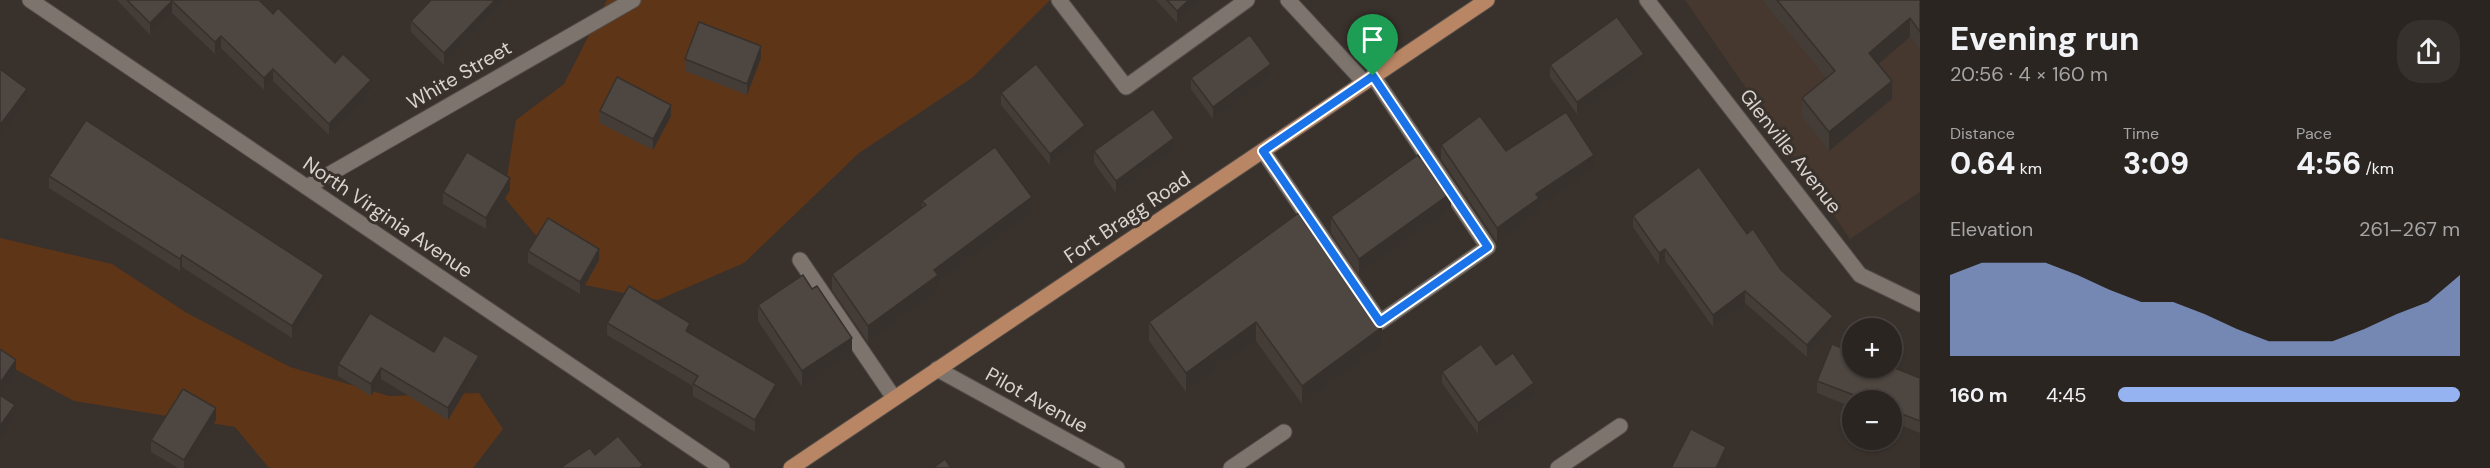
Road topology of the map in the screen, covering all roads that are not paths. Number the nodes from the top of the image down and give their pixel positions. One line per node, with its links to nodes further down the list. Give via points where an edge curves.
1 (30, 0): 10 (street, North Virginia Avenue)
2 (633, 0): 10 (street, White Street)
3 (1059, 0): 4 (street, via 1126,87)
4 (1247, 0)
5 (1288, 0): 8 (street)
6 (1487, 0): 8 (main road, Fort Bragg Road)
7 (1647, 0): 12 (street, Glenville Avenue, via 1860,275)
8 (1369, 79): 9 (main road, Fort Bragg Road); 9 (street, via 1488,247 1380,322)
9 (1263, 151): 13 (main road, Fort Bragg Road)
10 (307, 187): 17 (street, North Virginia Avenue)
11 (800, 260): 14 (street)
12 (1920, 304)
13 (937, 369): 14 (main road, Fort Bragg Road); 19 (street, Pilot Avenue)
14 (894, 398): 18 (main road, Fort Bragg Road)
15 (1620, 426): 21 (street)
16 (1284, 432): 20 (street)
17 (723, 468)
18 (790, 468)
19 (1117, 468)
20 (1231, 468)
21 (1558, 468)

